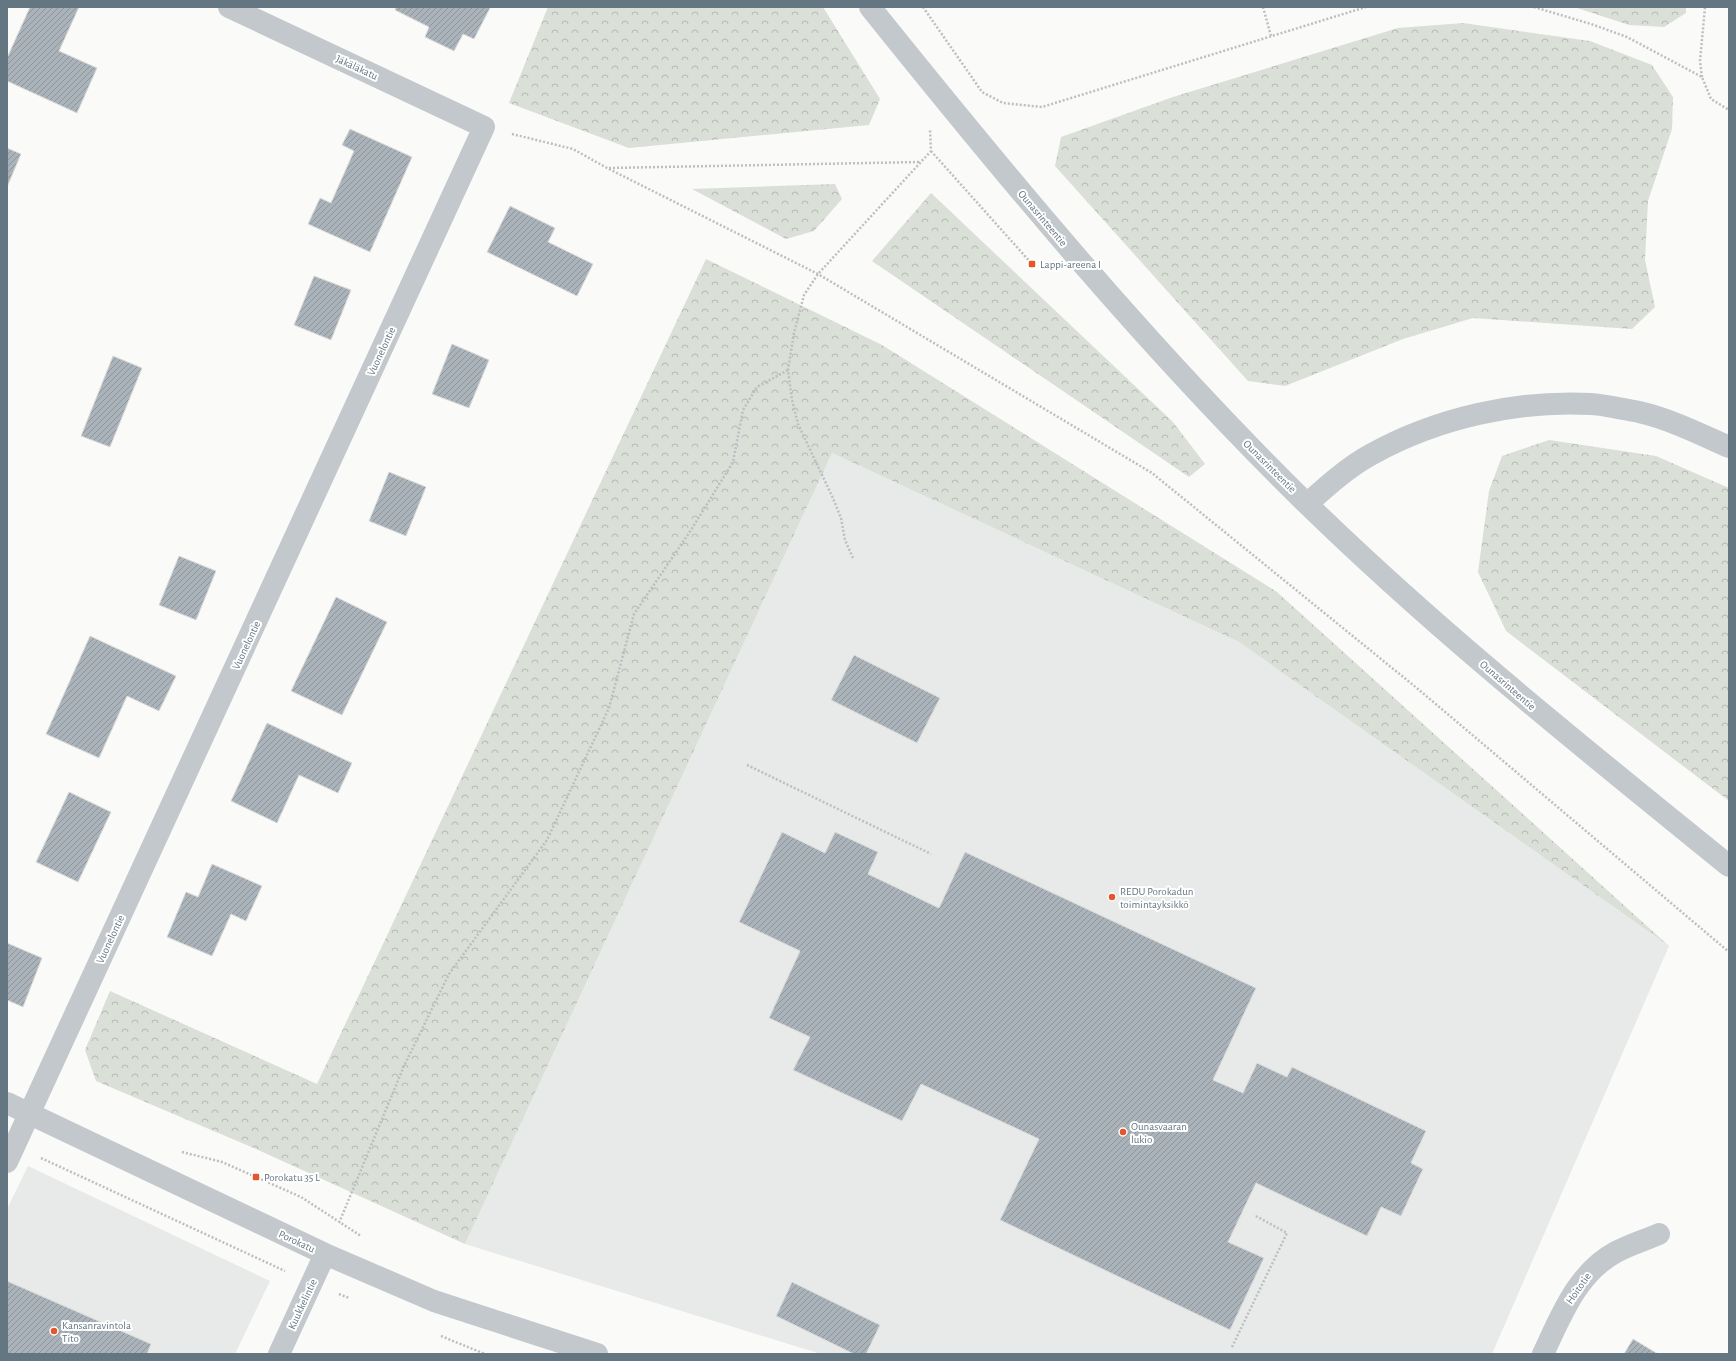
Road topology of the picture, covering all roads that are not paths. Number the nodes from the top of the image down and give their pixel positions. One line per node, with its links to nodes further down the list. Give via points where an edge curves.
1 (229, 7): 3 (street, Jäkäläkatu)
2 (870, 7): 5 (street, Ounasrinteentie, via 954,112 1098,283 1234,430)
3 (484, 127): 8 (street, Vuonelontie)
4 (1729, 447): 5 (street, via 1687,428 1640,412 1592,404 1542,404 1477,413 1419,433 1372,454)
5 (1307, 504): 6 (street, Ounasrinteentie, via 1413,603 1536,709)
6 (1729, 866)
7 (7, 1104): 8 (street, Porokatu)
8 (29, 1114): 9 (street, Vuonelontie); 11 (street, Porokatu)
9 (11, 1154)
10 (1659, 1234): 14 (street, Hoitotie, via 1616,1252 1592,1268 1569,1299)
11 (325, 1254): 12 (street, Kuukkelintie); 13 (street, Porokatu, via 434,1301)
12 (279, 1354)
13 (597, 1354)
14 (1543, 1354)

